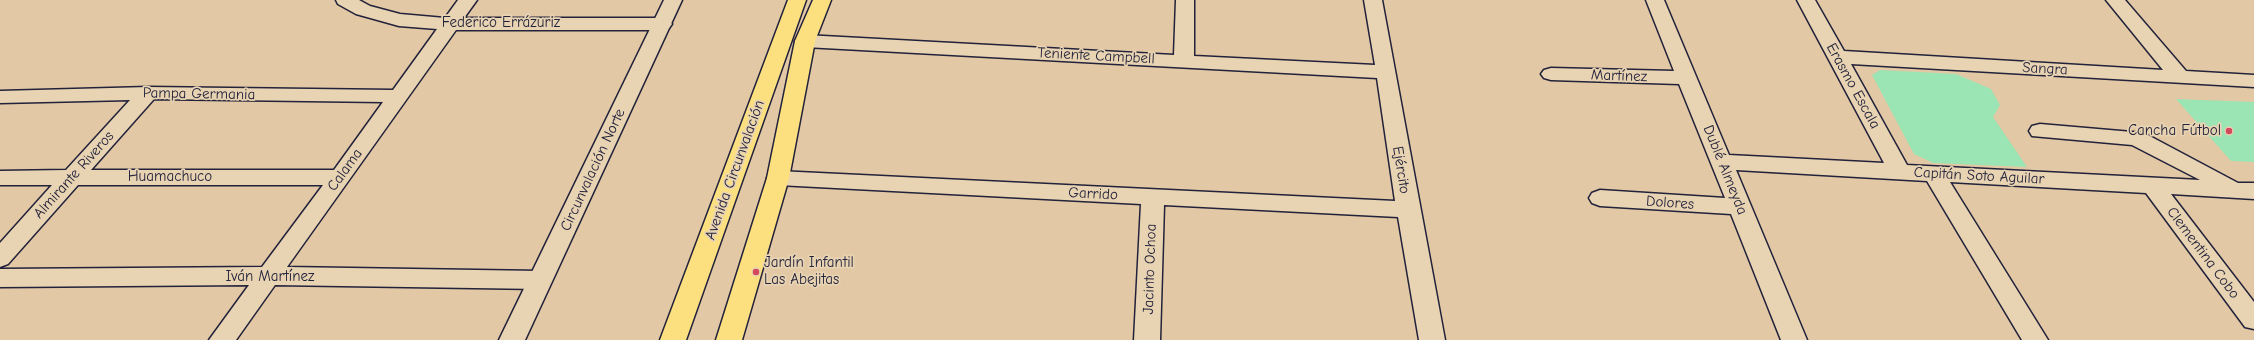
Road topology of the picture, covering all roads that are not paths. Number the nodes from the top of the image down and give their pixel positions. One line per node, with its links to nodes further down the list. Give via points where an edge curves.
1 (345, 0): 11 (street, Federico Errázuriz, via 363,10 399,20)
2 (468, 0): 11 (street, Calama)
3 (673, 0): 12 (street, Circunvalación Norte)
4 (797, 0): 45 (main road, Avenida Circunvalación)
5 (822, 0): 13 (main road)
6 (1186, 0): 15 (street)
7 (1373, 0): 16 (street, Ejército)
8 (1655, 0): 19 (street, Dublé Almeyda)
9 (1806, 0): 14 (street, Erasmo Escala)
10 (2115, 0): 18 (street)
11 (450, 24): 12 (street, Federico Errázuriz); 22 (street, Calama)
12 (662, 24): 41 (street, Circunvalación Norte)
13 (805, 41): 15 (street, Teniente Campbell); 31 (main road)
14 (1837, 57): 18 (street, Sangra); 26 (street, Erasmo Escala)
15 (1184, 60): 16 (street, Teniente Campbell)
16 (1386, 72): 37 (street, Ejército)
17 (1551, 74): 19 (street, Martínez)
18 (2180, 77): 20 (street, Sangra)
19 (1687, 78): 25 (street, Dublé Almeyda)
20 (2254, 81)
21 (148, 93): 22 (street, Pampa Germania); 23 (street, Pampa Germania); 28 (street, Almirante Riveros)
22 (398, 96): 29 (street, Calama)
23 (0, 97)
24 (2040, 131): 33 (street, Capitán Soto Aguilar, via 2136,138)
25 (1722, 162): 26 (street, Capitán Soto Aguilar); 36 (street, Dublé Almeyda)
26 (1900, 172): 27 (street, Capitán Soto Aguilar)
27 (1934, 174): 32 (street, Capitán Soto Aguilar); 50 (street)
28 (72, 176): 29 (street, Huamachuco); 30 (street, Huamachuco); 38 (street, Almirante Riveros)
29 (340, 176): 39 (street, Calama)
30 (0, 178)
31 (778, 178): 34 (street, Garrido); 46 (main road)
32 (2152, 185): 33 (street, Capitán Soto Aguilar); 42 (street, Clementina Cobo)
33 (2245, 190)
34 (1153, 197): 37 (street, Garrido); 47 (street, Jacinto Ochoa)
35 (1600, 198): 36 (street, Dolores)
36 (1740, 207): 49 (street, Dublé Almeyda)
37 (1408, 210): 48 (street, Ejército)
38 (0, 258)
39 (268, 276): 40 (street, Iván Martínez); 41 (street, Iván Martínez); 43 (street, Calama)
40 (0, 278)
41 (540, 280): 44 (street, Circunvalación Norte)
42 (2254, 320)
43 (222, 340)
44 (512, 340)
45 (673, 340)
46 (729, 340)
47 (1147, 340)
48 (1432, 340)
49 (1794, 340)
50 (2035, 340)

